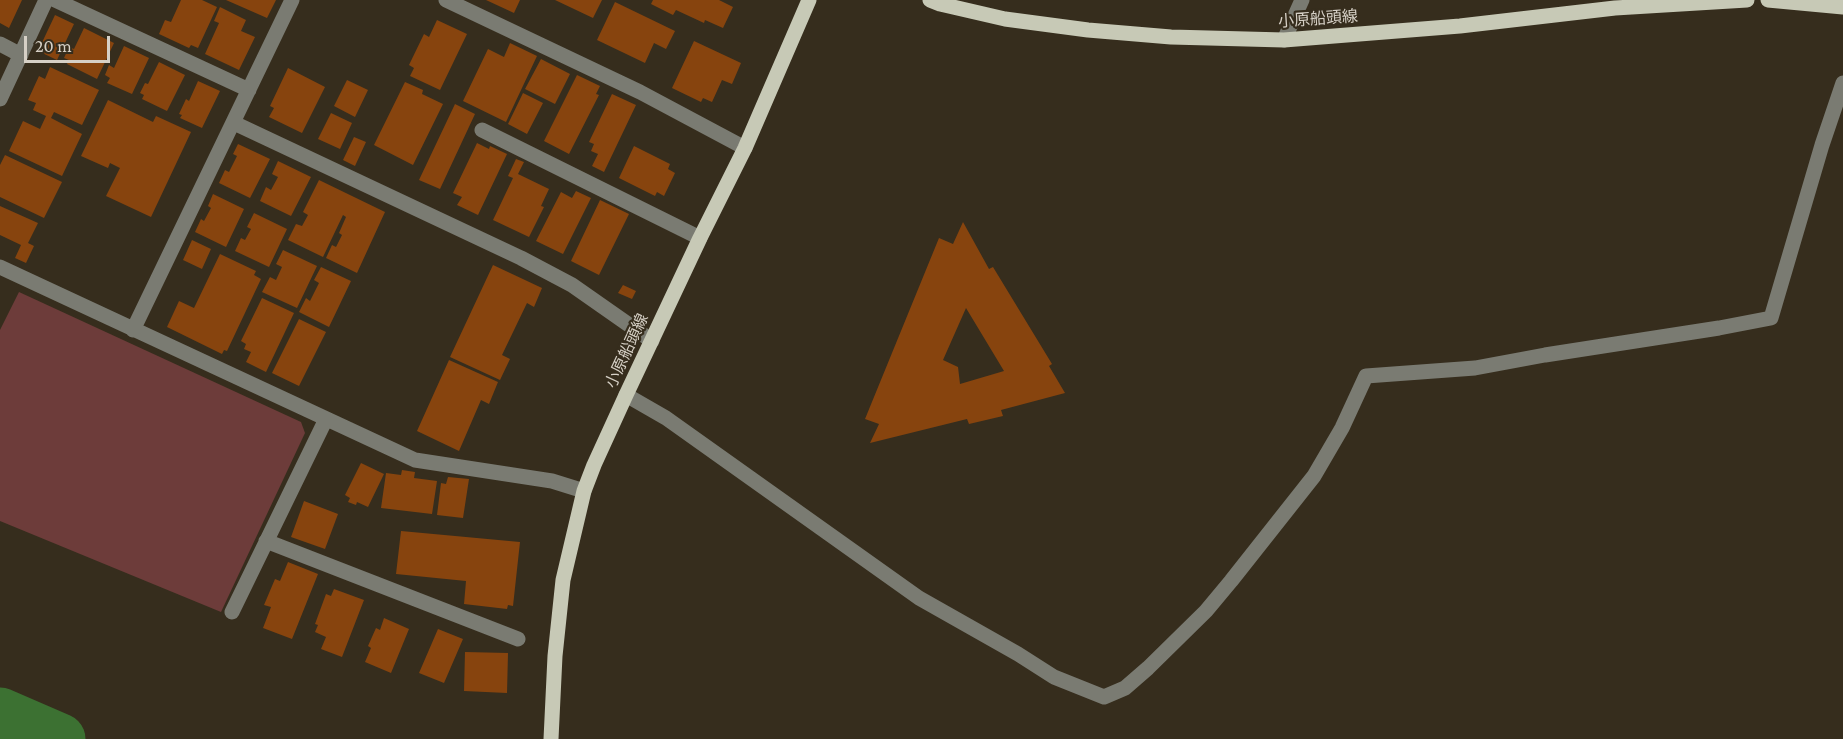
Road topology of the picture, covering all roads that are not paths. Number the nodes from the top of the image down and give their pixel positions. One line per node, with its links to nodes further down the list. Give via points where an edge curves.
1 (46, 0): 13 (street)
2 (55, 0): 15 (street)
3 (292, 0): 15 (street)
4 (446, 0): 19 (street, via 640,92)
5 (809, 0): 19 (main road, 小原船頭線)
6 (930, 0): 11 (main road, 小原船頭線, via 1005,19 1088,30)
7 (1302, 0): 11 (street)
8 (1747, 0): 11 (main road, 小原船頭線, via 1615,8 1460,26)
9 (1768, 0): 10 (main road)
10 (1843, 7)
11 (1284, 40)
12 (0, 44): 13 (street)
13 (21, 55): 16 (street)
14 (1843, 83): 24 (street, via 1771,318 1475,368 1366,376 1314,476 1231,581 1148,668 1125,688 1104,697 1054,677 919,598 675,424)
15 (249, 90): 17 (street)
16 (0, 99)
17 (234, 123): 22 (street); 23 (street, via 522,258 572,285)
18 (482, 130): 20 (street)
19 (745, 148): 20 (main road, 小原船頭線)
20 (700, 238): 23 (main road, 小原船頭線)
21 (2, 273): 22 (street)
22 (133, 330): 25 (street)
23 (652, 341): 24 (main road, 小原船頭線)
24 (626, 394): 26 (main road, 小原船頭線)
25 (326, 419): 26 (street, via 415,460 552,481); 27 (street)
26 (584, 491): 30 (main road, 小原船頭線, via 563,580)
27 (266, 541): 28 (street); 29 (street)
28 (232, 612)
29 (518, 639)
30 (551, 739)

